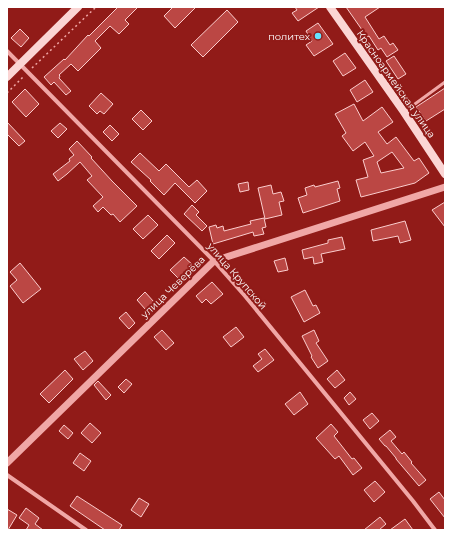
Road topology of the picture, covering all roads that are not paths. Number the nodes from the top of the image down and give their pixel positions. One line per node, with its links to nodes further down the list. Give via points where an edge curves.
1 (78, 7): 4 (main road)
2 (330, 7): 7 (main road, Красноармейская улица)
3 (7, 51): 4 (street, улица Крупской)
4 (20, 64): 5 (main road); 10 (street, улица Крупской)
5 (7, 77)
6 (445, 82): 7 (lane)
7 (404, 112): 8 (main road, Красноармейская улица)
8 (445, 174)
9 (445, 187): 10 (street, улица Чеверёва)
10 (214, 261): 11 (street, улица Чеверёва); 14 (street, улица Крупской)
11 (7, 463)
12 (7, 475): 13 (street)
13 (86, 530)
14 (435, 530)

